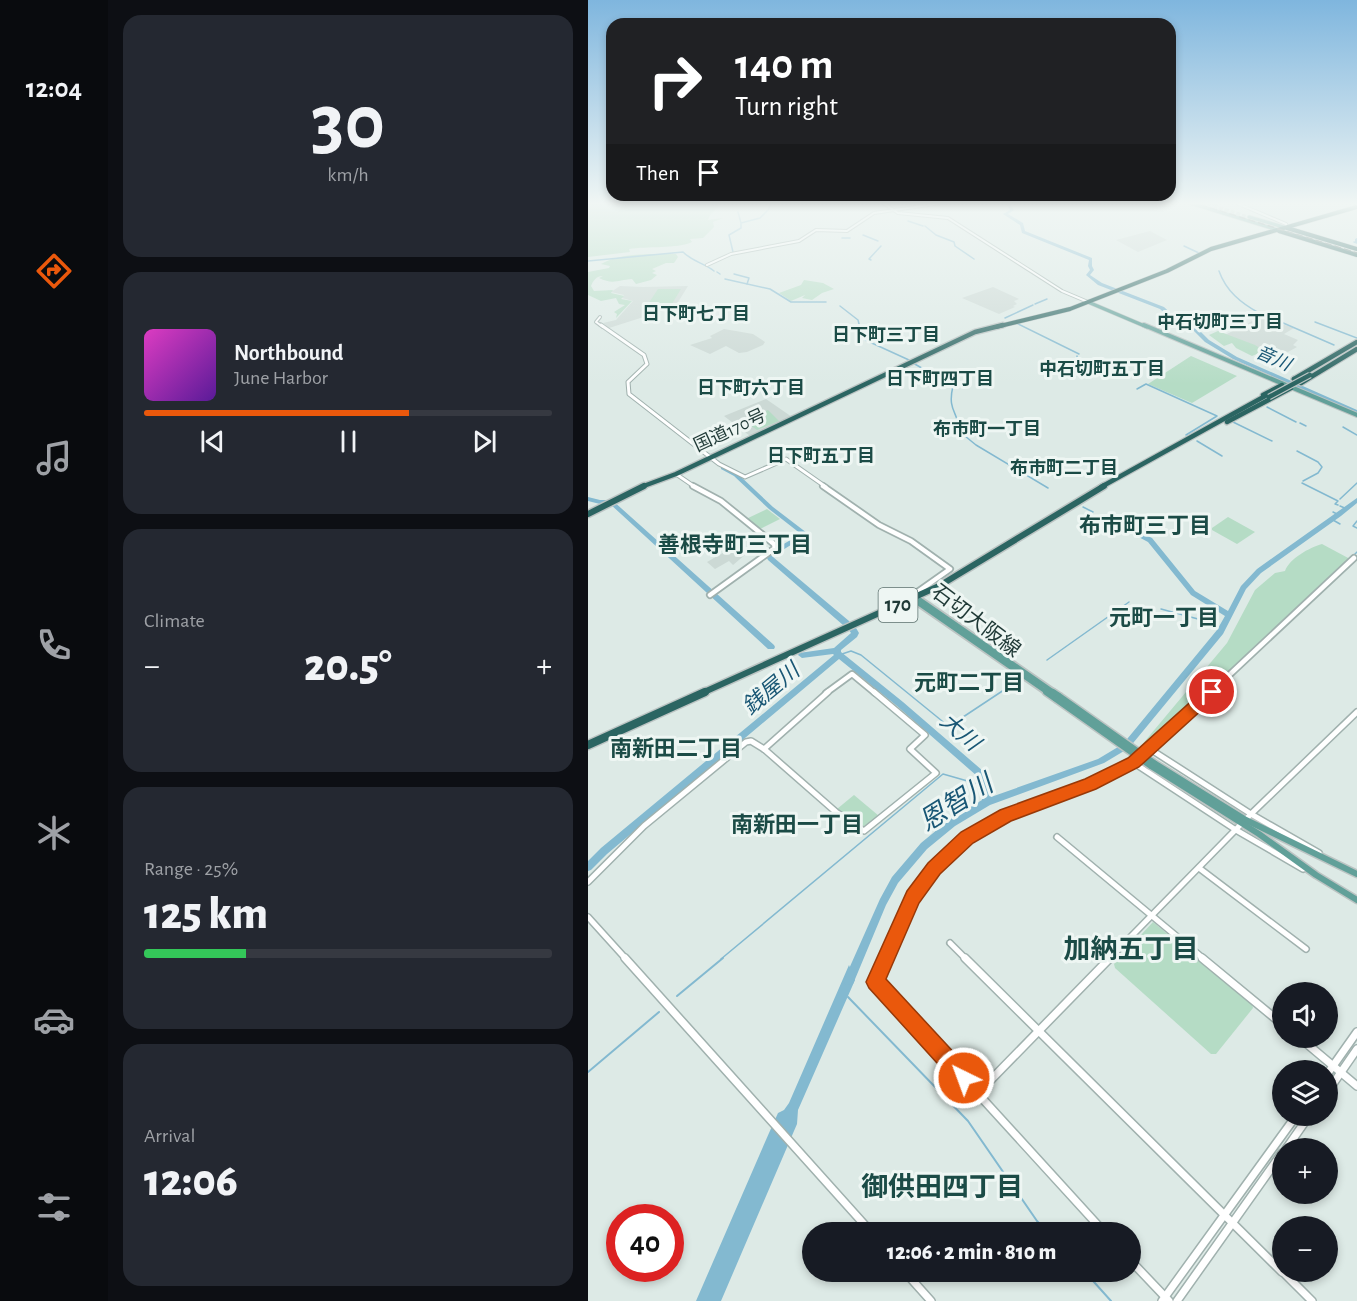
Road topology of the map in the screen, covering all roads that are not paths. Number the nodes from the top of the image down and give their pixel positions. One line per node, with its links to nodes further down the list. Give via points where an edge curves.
1 (710, 263): 4 (street)
2 (1018, 263): 5 (street, via 1062,291)
3 (1183, 263): 5 (highway, 国道170号)
4 (707, 265)
5 (1088, 302): 8 (main road); 12 (highway, 国道170号, via 975,332)
6 (600, 317): 12 (street, via 596,322 645,357 647,366 628,382 629,394)
7 (1357, 345): 7 (highway, via 1301,383 1294,379); 11 (highway, 170, bridge)
8 (1282, 385): 9 (main road); 11 (highway)
9 (1291, 388): 10 (main road); 11 (highway)
10 (1357, 415)
11 (1204, 430): 17 (highway, 170)
12 (710, 456): 13 (highway, 国道170号); 17 (street, via 745,477 786,459 879,525 911,541 950,569 916,593)
13 (676, 474): 14 (highway, 国道170号); 16 (street, via 735,511 774,544 775,548)
14 (588, 514)
15 (1354, 558): 21 (street)
16 (710, 595)
17 (916, 597): 19 (highway, 170); 24 (main road, 石切大阪線, bridge, via 918,603)
18 (1357, 712): 23 (street)
19 (588, 745)
20 (764, 749): 20 (street, via 836,812 864,831 936,773 910,749 925,735 852,674); 31 (street, via 746,742)
21 (1150, 749): 22 (street); 23 (street)
22 (1134, 763): 25 (street); 48 (street, via 1006,816 967,838 934,868 904,913 876,982)
23 (1251, 814): 24 (street); 27 (street)
24 (1243, 822): 25 (street); 27 (main road, 石切大阪線); 30 (main road, 石切大阪線)
25 (1236, 830): 28 (street); 30 (street)
26 (1057, 837): 33 (street)
27 (1334, 861): 29 (main road, 石切大阪線)
28 (1199, 868): 33 (street); 36 (street)
29 (1357, 874)
30 (1316, 875): 32 (main road, 石切大阪線)
31 (588, 882)
32 (1357, 900)
33 (1152, 916): 37 (street); 38 (street)
34 (588, 917): 52 (street)
35 (950, 943): 38 (street)
36 (1306, 949)
37 (1272, 1016)
38 (1040, 1030): 48 (street); 51 (street)
39 (1357, 1032): 43 (street)
40 (1312, 1048): 42 (street)
41 (1357, 1049): 45 (street)
42 (1327, 1060)
43 (1337, 1060)
44 (1338, 1069): 45 (street)
45 (1341, 1072): 46 (street); 47 (street)
46 (1338, 1076)
47 (1357, 1086)
48 (978, 1093): 53 (street)
49 (1289, 1126): 51 (street)
50 (1272, 1167): 54 (street)
51 (1225, 1214): 54 (street); 59 (street)
52 (862, 1222)
53 (1095, 1222)
54 (1233, 1223): 55 (street); 61 (street)
55 (1272, 1261)
56 (1141, 1272): 59 (street)
57 (914, 1282): 60 (street)
58 (1293, 1282): 62 (street)
59 (1165, 1300)
60 (932, 1301)
61 (1177, 1301)
62 (1312, 1301)

